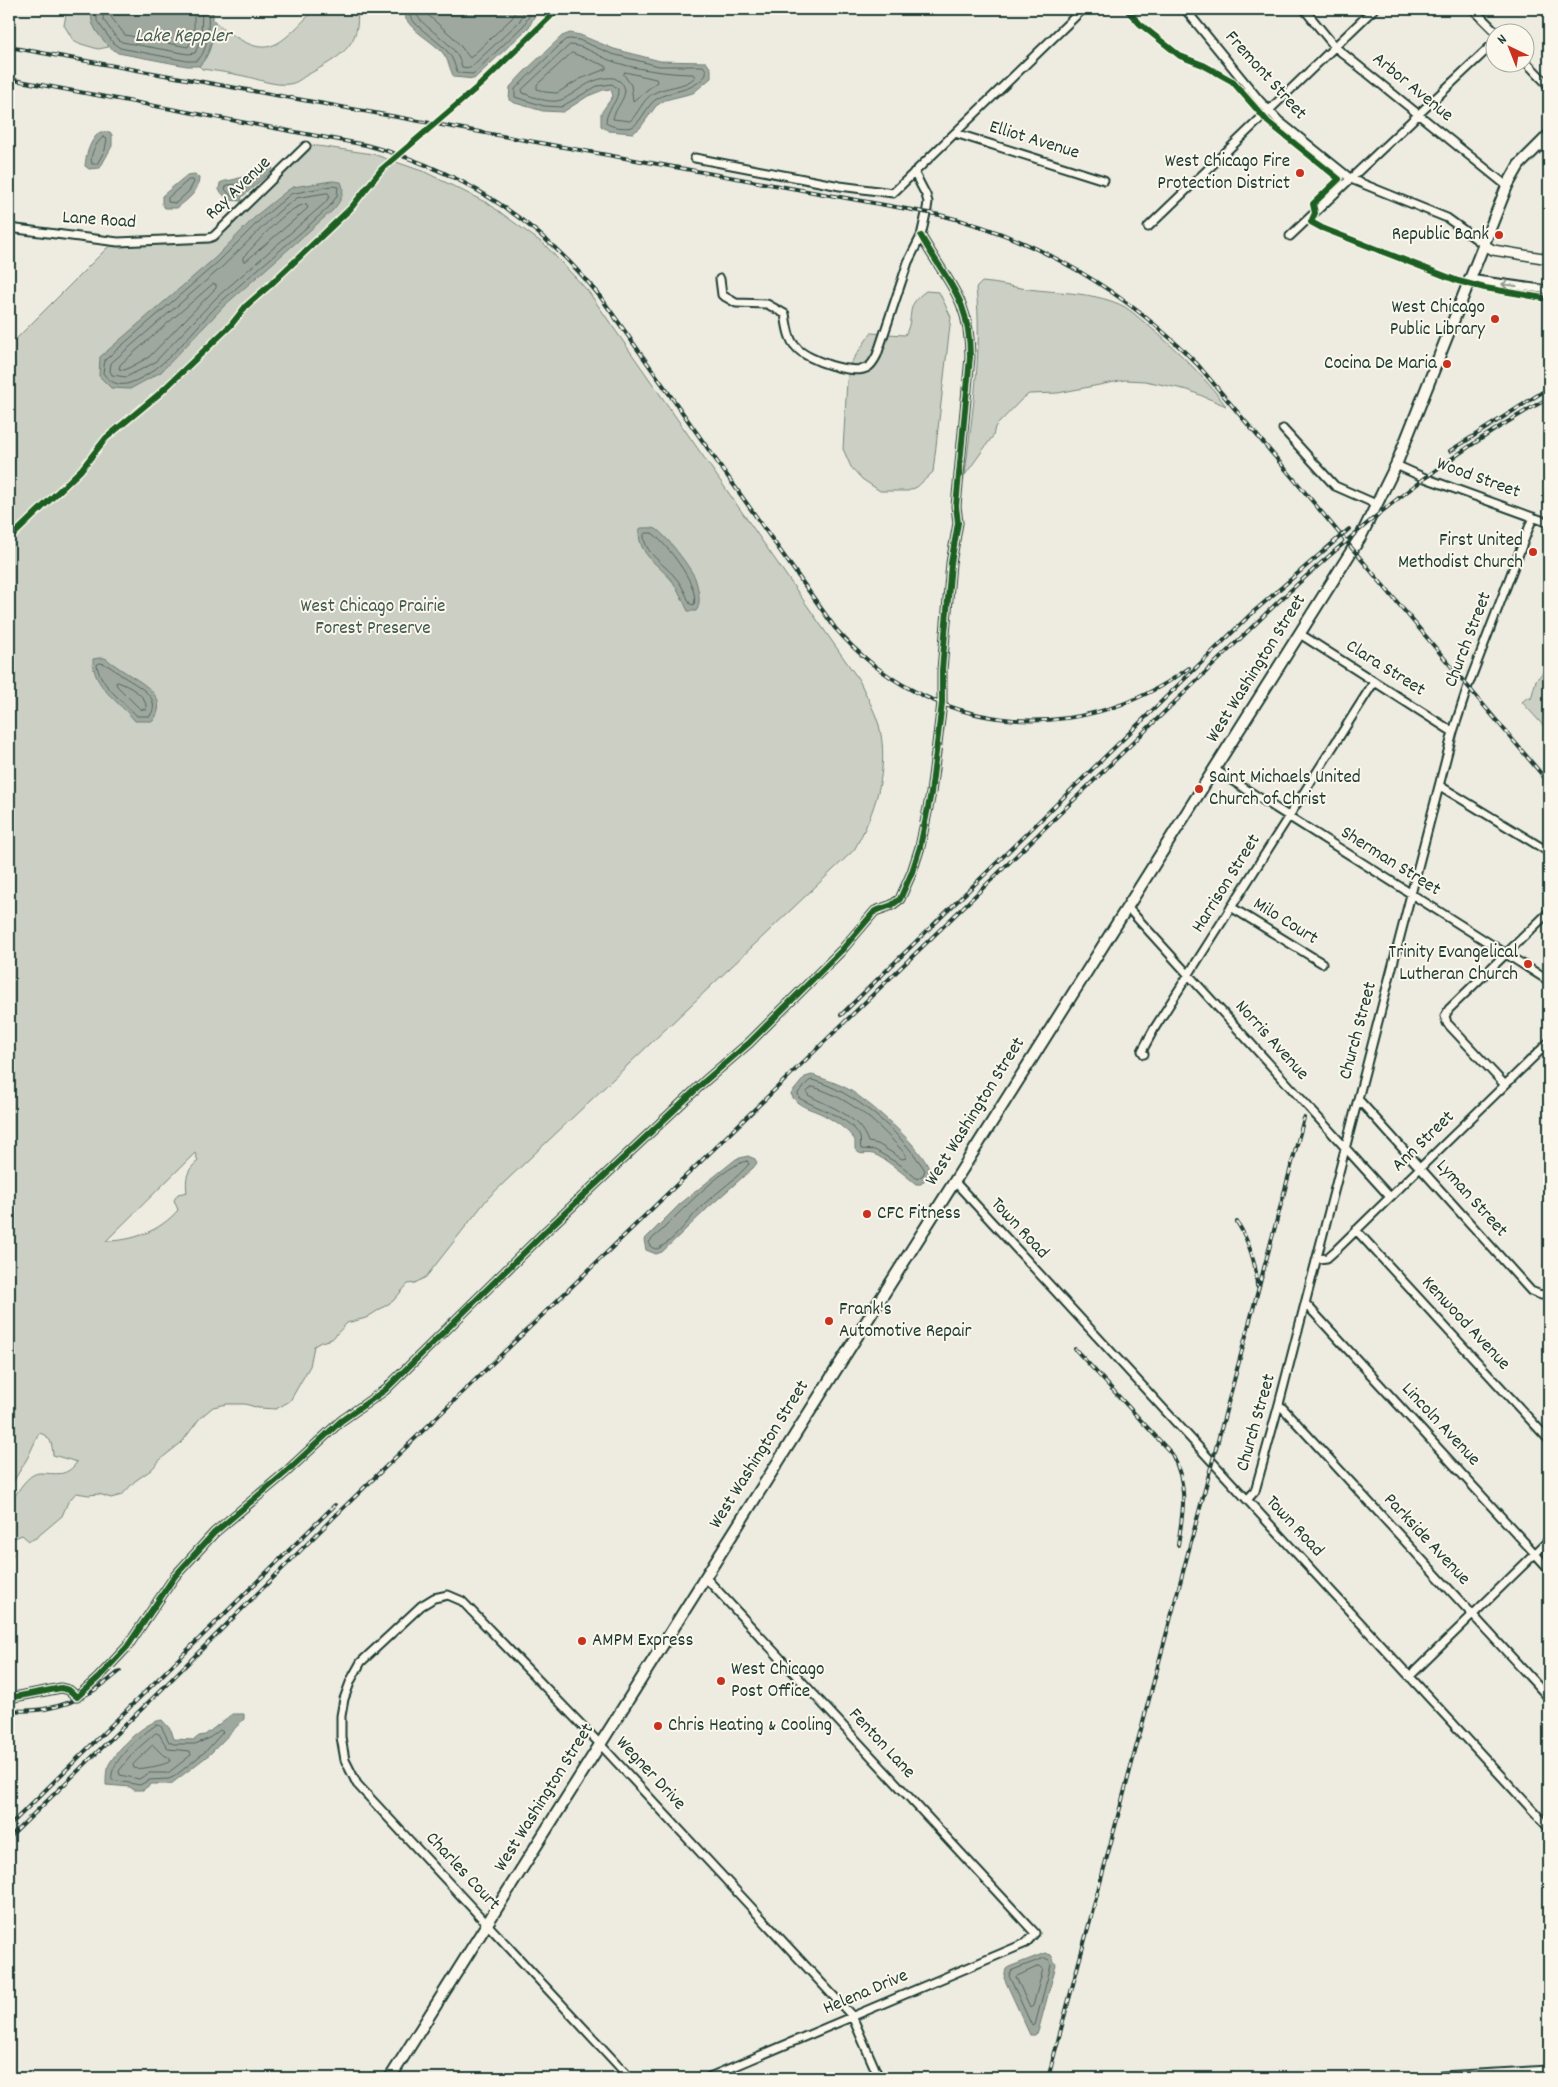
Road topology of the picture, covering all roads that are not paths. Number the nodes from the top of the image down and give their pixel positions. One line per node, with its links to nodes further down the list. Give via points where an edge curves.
1 (1083, 9): 13 (street)
2 (1185, 9): 11 (street, Fremont Street)
3 (1304, 9): 7 (street, Arbor Avenue)
4 (1374, 9): 7 (street)
5 (1473, 9): 6 (street)
6 (1486, 22)
7 (1335, 47): 11 (street); 12 (street, Arbor Avenue)
8 (1486, 50): 12 (street)
9 (1536, 72): 10 (street)
10 (1549, 86)
11 (1269, 110): 20 (street, Fremont Street); 23 (street)
12 (1418, 114): 20 (street); 22 (street, Arbor Avenue)
13 (954, 133): 19 (street); 21 (street, Elliot Avenue)
14 (1549, 135): 15 (main road, West Washington Street)
15 (1538, 145): 17 (street); 22 (main road, West Washington Street, via 1519,165)
16 (306, 146): 27 (street, Ray Avenue, via 214,236)
17 (1549, 150)
18 (695, 158): 19 (street, via 893,193)
19 (914, 172): 25 (street, via 928,202)
20 (1351, 178): 26 (street); 28 (street, Fremont Street, via 1447,218)
21 (1104, 180)
22 (1507, 186): 28 (main road, West Washington Street)
23 (1148, 226)
24 (9, 228): 27 (street, Lane Road, via 118,242)
25 (921, 236): 30 (street, via 908,262 878,355 869,367 856,371 816,361 796,348 785,314 767,304 736,303 722,294); 75 (street, via 963,307 970,336 970,357 935,768 920,847 903,894 896,903 875,911 841,951 749,1043 705,1080 547,1230 385,1390 340,1421 214,1533 175,1576 127,1647 77,1697 61,1688)
26 (1290, 236)
27 (188, 239)
28 (1483, 244): 29 (street, via 1493,250); 31 (main road, West Washington Street)
29 (1549, 259)
30 (720, 279)
31 (1469, 279): 32 (street, one-way to 31); 34 (main road, West Washington Street)
32 (1549, 290)
33 (1283, 429): 35 (street, via 1335,486)
34 (1396, 465): 35 (main road, West Washington Street); 36 (street, Wood Street)
35 (1376, 504): 38 (main road, West Washington Street, via 1361,536)
36 (1533, 517): 37 (street, Wood Street); 40 (street, Church Street)
37 (1549, 523)
38 (1300, 634): 39 (street, Clara Street); 41 (main road, West Washington Street)
39 (1374, 682): 40 (street, Clara Street); 43 (street, Harrison Street)
40 (1453, 732): 42 (street, Church Street)
41 (1214, 769): 43 (street, Sherman Street); 46 (main road, West Washington Street)
42 (1440, 786): 44 (street); 45 (street, Church Street)
43 (1289, 817): 45 (street, Sherman Street); 47 (street, Harrison Street)
44 (1549, 852)
45 (1412, 895): 49 (street, Sherman Street); 56 (street, Church Street)
46 (1127, 907): 51 (street, Norris Avenue); 59 (main road, West Washington Street)
47 (1231, 907): 50 (street, Milo Court); 51 (street, Harrison Street)
48 (1549, 912): 49 (street)
49 (1506, 954): 52 (street, Sherman Street); 55 (street, via 1445,1016 1447,1023)
50 (1322, 964)
51 (1189, 974): 54 (street, Harrison Street, via 1154,1029 1142,1051); 57 (street, Norris Avenue)
52 (1549, 981)
53 (1549, 1042): 55 (street, Ann Street)
54 (1144, 1054)
55 (1505, 1085): 58 (street, Ann Street)
56 (1358, 1100): 57 (street, Church Street); 58 (street, Lyman Street)
57 (1346, 1146): 60 (street, Norris Avenue); 62 (street, Church Street)
58 (1421, 1167): 60 (street, Ann Street); 63 (street, Lyman Street, via 1531,1291 1541,1295)
59 (954, 1182): 67 (street, Town Road); 71 (main road, West Washington Street)
60 (1390, 1197): 61 (street, Ann Street)
61 (1356, 1230): 62 (street, Ann Street, via 1327,1258); 66 (street, Kenwood Avenue)
62 (1318, 1259): 64 (street, Church Street)
63 (1549, 1293)
64 (1306, 1304): 65 (street, Church Street); 69 (street, Lincoln Avenue)
65 (1280, 1404): 67 (street, Church Street, via 1255,1491); 72 (street, Parkside Avenue)
66 (1549, 1440)
67 (1247, 1500): 74 (street, Town Road)
68 (1549, 1540): 69 (street)
69 (1536, 1554): 70 (street, Lincoln Avenue); 72 (street)
70 (1549, 1569)
71 (704, 1576): 77 (main road, West Washington Street); 80 (street, Fenton Lane)
72 (1473, 1614): 74 (street); 76 (street, Parkside Avenue)
73 (361, 1662): 77 (street, Wegner Drive, via 421,1606 434,1598 448,1595 462,1601); 79 (street, Charles Court, via 342,1708 345,1760 357,1784)
74 (1409, 1676): 78 (street, Town Road)
75 (9, 1698)
76 (1549, 1698)
77 (599, 1743): 79 (main road, West Washington Street); 81 (street, Wegner Drive)
78 (1549, 1828)
79 (486, 1923): 83 (main road, West Washington Street); 84 (street, Charles Court)
80 (1035, 1933): 81 (street, Helena Drive, via 1026,1943)
81 (852, 2016): 85 (street, Helena Drive); 86 (street, Wegner Drive)
82 (1549, 2072): 87 (main road)
83 (390, 2078)
84 (630, 2078)
85 (706, 2078)
86 (878, 2078)
87 (1442, 2078)

